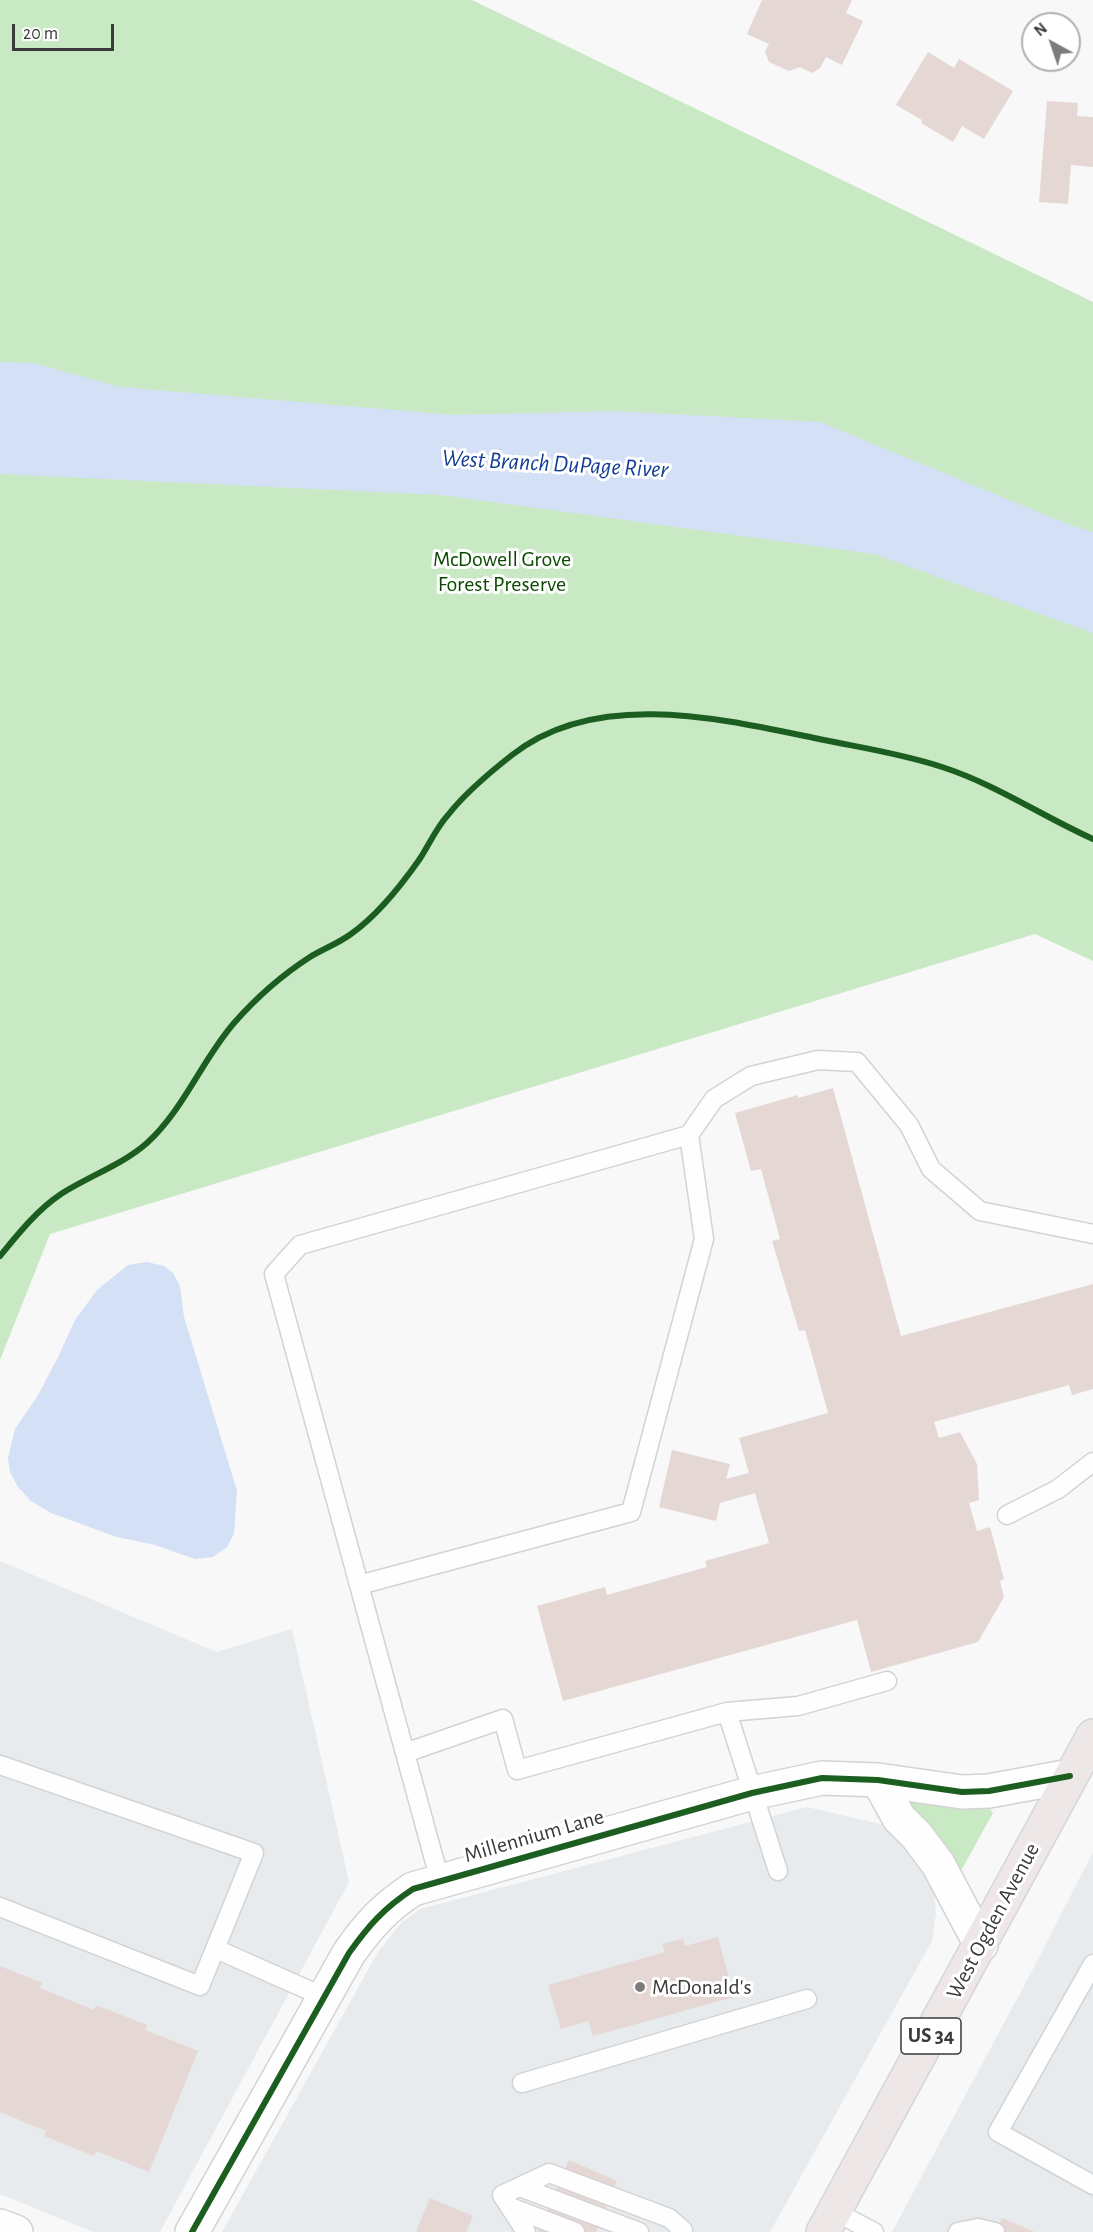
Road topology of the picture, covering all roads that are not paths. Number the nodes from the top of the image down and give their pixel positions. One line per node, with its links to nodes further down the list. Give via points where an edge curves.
1 (689, 1135): 2 (lane, via 714,1099 751,1076 818,1060 857,1062 909,1125 931,1170 980,1210); 5 (lane, via 704,1239 631,1512); 5 (lane, via 300,1245 274,1274)
2 (1093, 1234)
3 (1093, 1462): 4 (lane, via 1058,1489)
4 (1007, 1515)
5 (359, 1585): 9 (lane)
6 (887, 1681): 7 (lane, via 798,1706)
7 (727, 1712): 9 (lane, via 517,1770 503,1719); 13 (lane)
8 (1092, 1739): 11 (main road, West Ogden Avenue / US 34)
9 (405, 1753): 15 (lane)
10 (0, 1765): 18 (lane, via 254,1853)
11 (1070, 1776): 12 (street, Millennium Lane, via 962,1792); 17 (main road, West Ogden Avenue / US 34)
12 (878, 1780): 13 (street, Millennium Lane, via 822,1778); 17 (street, via 899,1818 938,1864)
13 (752, 1793): 14 (lane); 15 (street, Millennium Lane)
14 (778, 1871)
15 (440, 1881): 20 (street, Millennium Lane, via 413,1889 390,1903 349,1953)
16 (0, 1907): 18 (lane, via 200,1986)
17 (981, 1945): 26 (main road, West Ogden Avenue / US 34)
18 (216, 1949): 20 (lane)
19 (1093, 1964): 23 (lane, via 998,2132)
20 (324, 1997): 30 (street, Millennium Lane)
21 (807, 1999): 22 (lane)
22 (522, 2083)
23 (1093, 2185)
24 (520, 2187): 25 (lane); 28 (lane, via 549,2173 669,2218); 33 (lane)
25 (506, 2201): 31 (lane); 32 (lane)
26 (829, 2222): 34 (lane)
27 (0, 2226): 29 (street)
28 (683, 2230)
29 (16, 2232)
30 (192, 2232)
31 (526, 2232)
32 (575, 2232)
33 (639, 2232)
34 (874, 2232)
35 (958, 2232): 36 (lane, via 978,2228)
36 (995, 2232)

